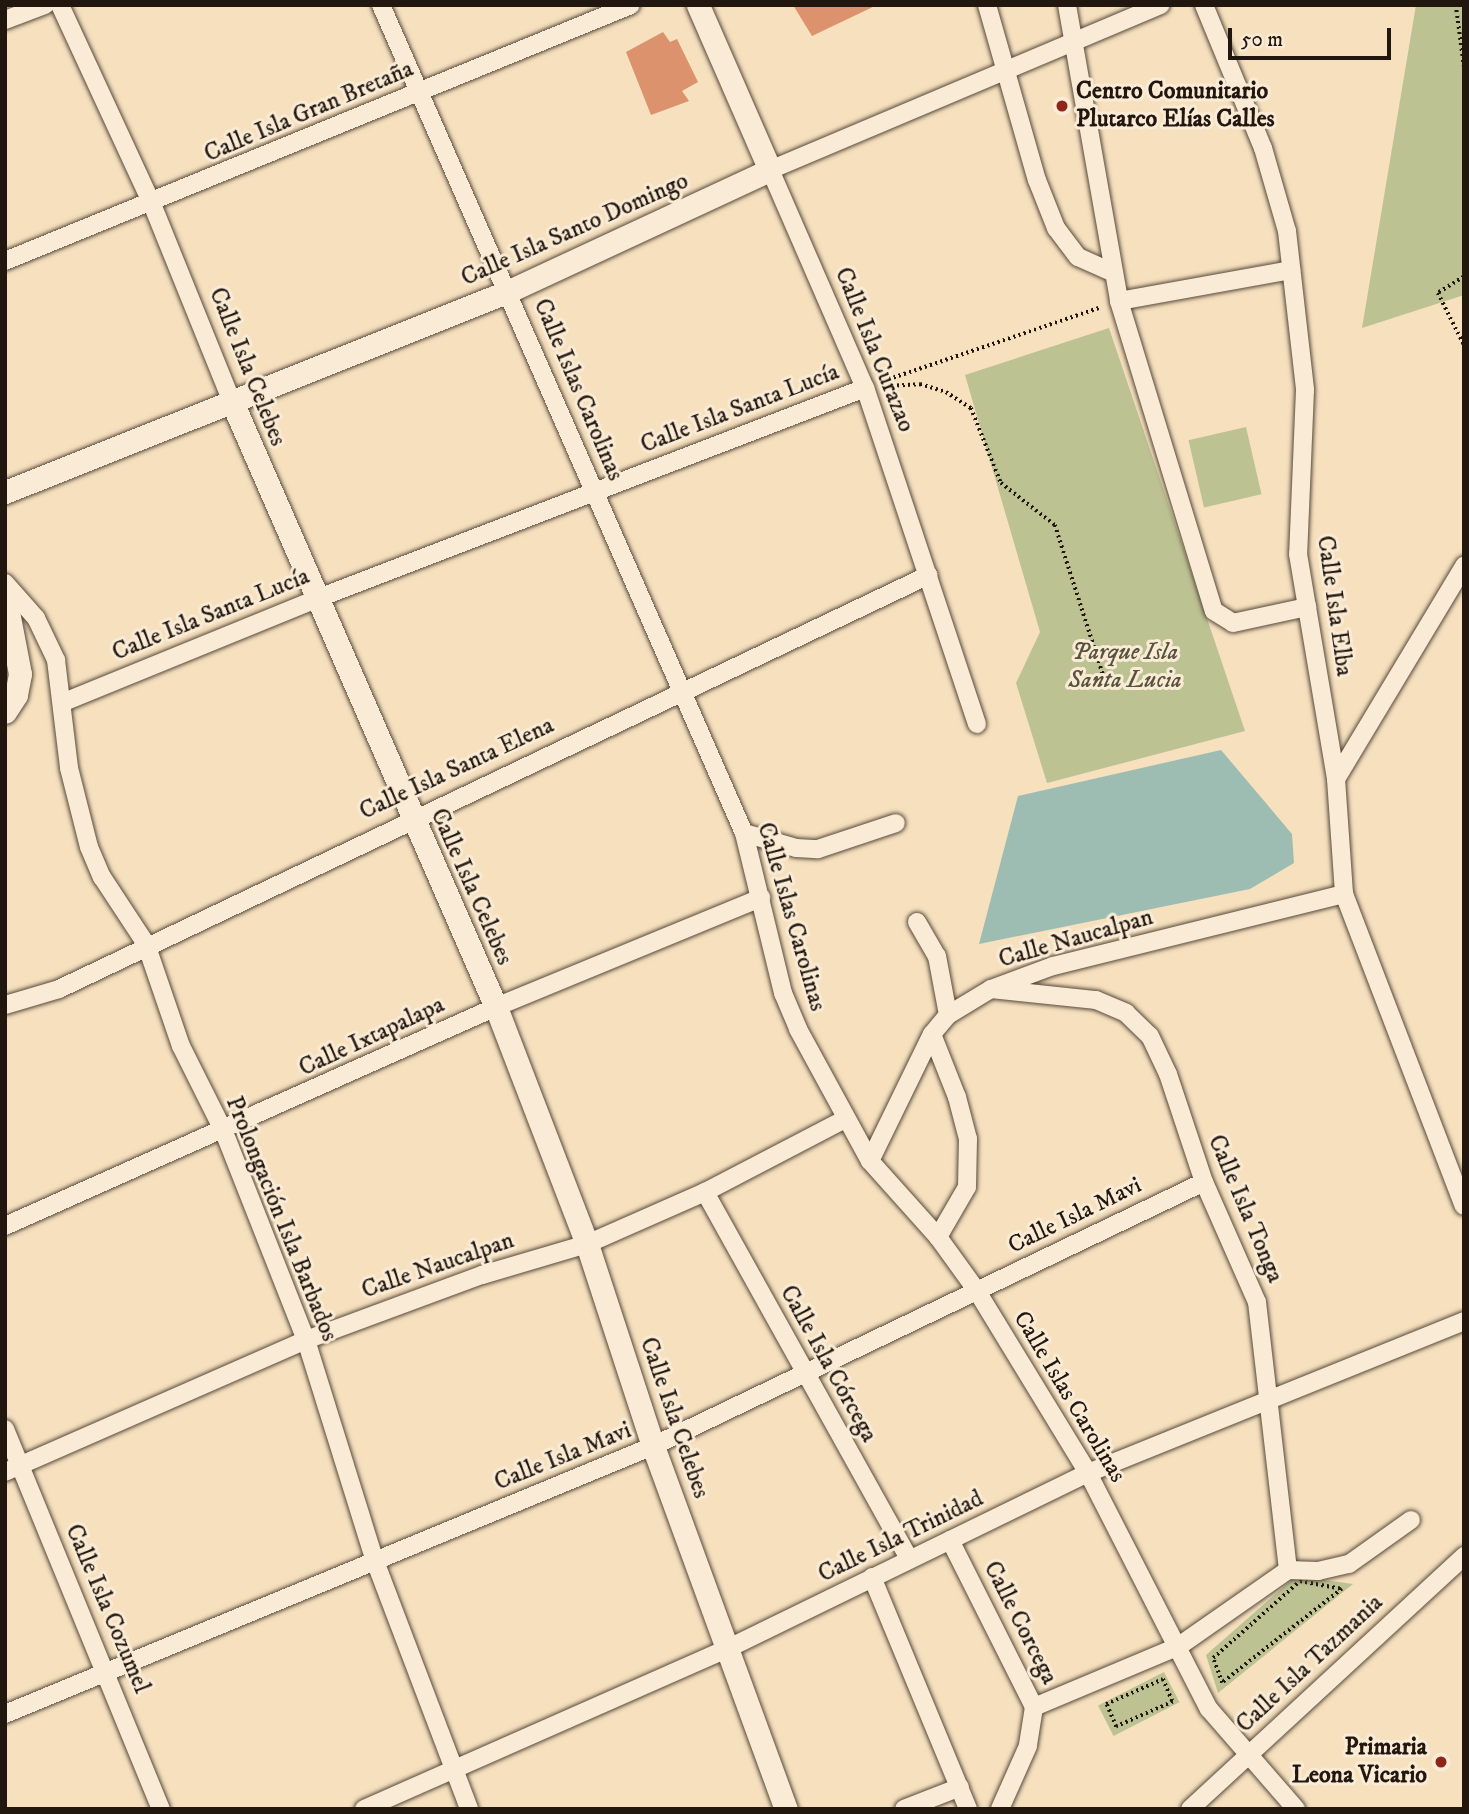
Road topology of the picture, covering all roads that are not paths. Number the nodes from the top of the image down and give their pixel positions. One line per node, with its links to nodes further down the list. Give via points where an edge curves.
1 (45, 5): 10 (street)
2 (60, 5): 15 (street, Calle Isla Celebes)
3 (381, 5): 13 (street, Calle Islas Carolinas)
4 (631, 5): 13 (street, Calle Isla Gran Bretaña)
5 (698, 5): 14 (street, Calle Isla Curazao)
6 (987, 5): 12 (street)
7 (1067, 5): 11 (street)
8 (1161, 5): 11 (street, Calle Isla Santo Domingo)
9 (1204, 5): 17 (street, Calle Isla Elba, via 1274,180)
10 (5, 20)
11 (1075, 40): 12 (street, Calle Isla Santo Domingo); 18 (street)
12 (1006, 70): 14 (street, Calle Isla Santo Domingo); 18 (street, via 1037,180 1056,228 1078,257)
13 (420, 91): 15 (street, Calle Isla Gran Bretaña); 19 (street, Calle Islas Carolinas)
14 (770, 170): 19 (street, Calle Isla Santo Domingo); 21 (street, Calle Isla Curazao)
15 (152, 204): 16 (street, Calle Isla Gran Bretaña); 22 (street, Calle Isla Celebes)
16 (5, 261)
17 (1291, 270): 20 (street); 30 (street, Calle Isla Elba, via 1305,390 1298,543)
18 (1114, 273): 20 (street)
19 (509, 291): 22 (street, Calle Isla Santo Domingo); 23 (street, Calle Islas Carolinas)
20 (1119, 301): 30 (street, via 1214,611 1233,622)
21 (865, 388): 23 (street, Calle Isla Santa Lucía); 26 (street, Calle Isla Curazao)
22 (233, 404): 24 (street, Calle Isla Santo Domingo); 29 (street, Calle Isla Celebes)
23 (595, 491): 29 (street, Calle Isla Santa Lucía); 31 (street, Calle Islas Carolinas)
24 (5, 492)
25 (1464, 566): 35 (street)
26 (929, 575): 31 (street, Calle Isla Santa Elena); 34 (street, Calle Isla Curazao)
27 (5, 583): 32 (street, Prolongación Isla Barbados, via 47,638)
28 (5, 596): 33 (street, via 19,655)
29 (316, 599): 32 (street, Calle Isla Santa Lucía); 36 (street, Calle Isla Celebes)
30 (1307, 607): 35 (street, Calle Isla Elba)
31 (680, 690): 36 (street, Calle Isla Santa Elena); 38 (street, Calle Islas Carolinas)
32 (64, 702): 42 (street, Prolongación Isla Barbados, via 69,768 89,847 102,877)
33 (10, 703)
34 (977, 724)
35 (1336, 779): 39 (street, Calle Isla Elba)
36 (412, 818): 42 (street, Calle Isla Santa Elena); 45 (street, Calle Isla Celebes)
37 (896, 823): 38 (street, via 818,849 796,848)
38 (744, 833): 40 (street, Calle Islas Carolinas)
39 (1343, 894): 43 (street, Calle Naucalpan, via 1053,966); 53 (street, Calle Isla Elba)
40 (761, 898): 45 (street, Calle Ixtapalapa); 48 (street, Calle Islas Carolinas, via 783,993)
41 (917, 922): 46 (street, via 937,956)
42 (146, 944): 44 (street, Calle Isla Santa Elena, via 59,989); 49 (street, Prolongación Isla Barbados, via 181,1046)
43 (991, 989): 46 (street, Calle Naucalpan); 51 (street, Calle Isla Tonga, via 1096,1000 1126,1013 1150,1037 1168,1074)
44 (5, 1005)
45 (496, 1007): 49 (street, Calle Ixtapalapa); 56 (street, Calle Isla Celebes)
46 (948, 1015): 47 (street, Calle Naucalpan)
47 (932, 1034): 50 (street, Calle Naucalpan); 55 (street, via 968,1139 967,1187)
48 (845, 1119): 50 (street, Calle Islas Carolinas); 52 (street, Calle Naucalpan)
49 (224, 1132): 54 (street, Calle Ixtapalapa); 59 (street, Prolongación Isla Barbados)
50 (870, 1161): 55 (street, Calle Islas Carolinas)
51 (1204, 1182): 57 (street, Calle Isla Mavi); 61 (street, Calle Isla Tonga, via 1257,1302)
52 (705, 1192): 56 (street, Calle Naucalpan); 60 (street, Calle Isla Córcega)
53 (1464, 1206)
54 (5, 1226)
55 (938, 1237): 57 (street, Calle Islas Carolinas)
56 (587, 1244): 59 (street, Calle Naucalpan, via 482,1275); 63 (street, Calle Isla Celebes)
57 (977, 1291): 60 (street, Calle Isla Mavi); 65 (street, Calle Islas Carolinas)
58 (1464, 1321): 61 (street, Calle Isla Trinidad)
59 (306, 1340): 64 (street, Calle Naucalpan); 70 (street, Prolongación Isla Barbados)
60 (805, 1374): 63 (street, Calle Isla Mavi); 69 (street, Calle Isla Córcega)
61 (1267, 1397): 65 (street, Calle Isla Trinidad); 71 (street, Calle Isla Tonga)
62 (5, 1429): 64 (street, Calle Isla Cozumel)
63 (653, 1446): 70 (street, Calle Isla Mavi); 74 (street, Calle Isla Celebes)
64 (13, 1469): 75 (street, Calle Isla Cozumel)
65 (1088, 1473): 67 (street, Calle Isla Trinidad); 73 (street, Calle Islas Carolinas)
66 (1410, 1520): 71 (street, via 1349,1564 1318,1571)
67 (950, 1540): 69 (street, Calle Isla Trinidad); 76 (street, Calle Corcega)
68 (1464, 1556): 78 (street, Calle Isla Tazmania)
69 (909, 1559): 72 (street, Calle Isla Trinidad)
70 (375, 1561): 75 (street, Calle Isla Mavi); 79 (street, Prolongación Isla Barbados)
71 (1288, 1570): 73 (street)
72 (872, 1577): 74 (street, Calle Isla Trinidad); 80 (street)
73 (1179, 1646): 76 (street); 78 (street, Calle Islas Carolinas, via 1209,1709)
74 (730, 1648): 79 (street, Calle Isla Trinidad); 84 (street, Calle Isla Celebes)
75 (107, 1671): 77 (street, Calle Isla Mavi); 81 (street, Calle Isla Cozumel)
76 (1034, 1707): 87 (street, Calle Corcega, via 1028,1746)
77 (5, 1714)
78 (1246, 1756): 88 (street, Calle Isla Tazmania); 89 (street, Calle Islas Carolinas)
79 (454, 1773): 82 (street, Calle Isla Trinidad); 83 (street, Prolongación Isla Barbados)
80 (960, 1787): 85 (street); 86 (street)
81 (161, 1809)
82 (364, 1809)
83 (468, 1809)
84 (786, 1809)
85 (904, 1809)
86 (968, 1809)
87 (1000, 1809)
88 (1191, 1809)
89 (1296, 1809)

